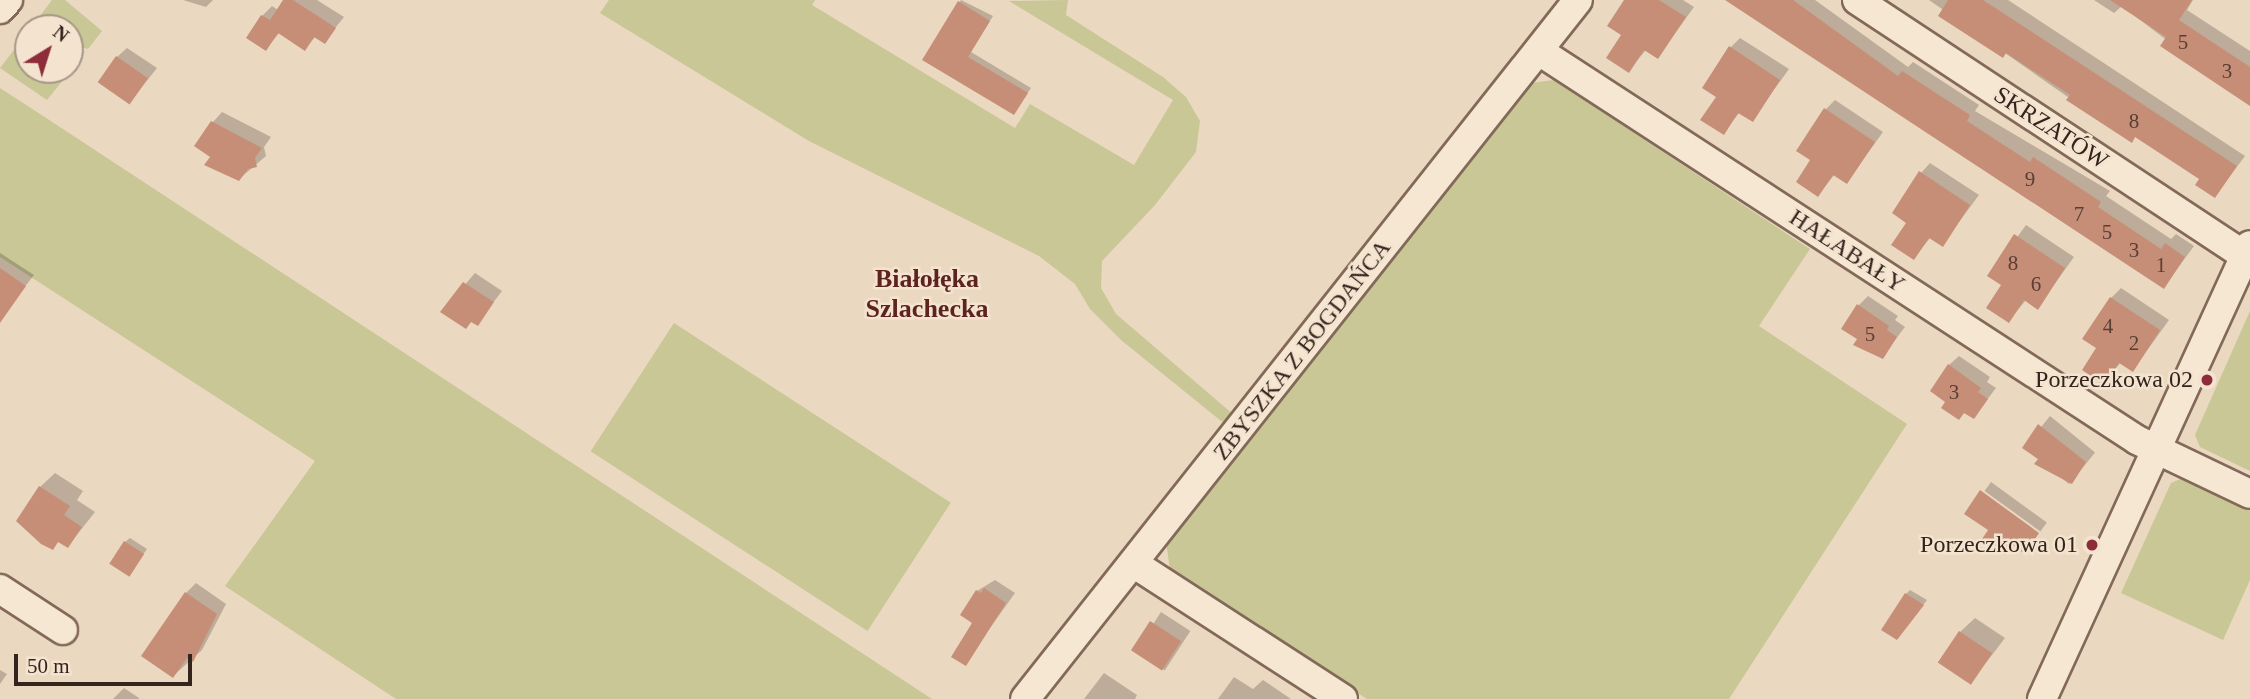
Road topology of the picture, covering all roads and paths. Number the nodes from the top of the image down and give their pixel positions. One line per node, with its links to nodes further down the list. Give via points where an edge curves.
1 (8, 0): 4 (street)
2 (1578, 0): 5 (street, ZBYSZKA Z BOGDAŃCA)
3 (1857, 0): 6 (street, SKRZATÓW)
4 (0, 9)
5 (1539, 51): 7 (street, HAŁABAŁY); 9 (street, ZBYSZKA Z BOGDAŃCA)
6 (2248, 250): 7 (street)
7 (2156, 450): 8 (street, HAŁABAŁY); 12 (street)
8 (2250, 494)
9 (1133, 563): 13 (street, ZBYSZKA Z BOGDAŃCA); 14 (street)
10 (0, 589): 11 (street)
11 (63, 630)
12 (2044, 698)
13 (1025, 699)
14 (1343, 699)

